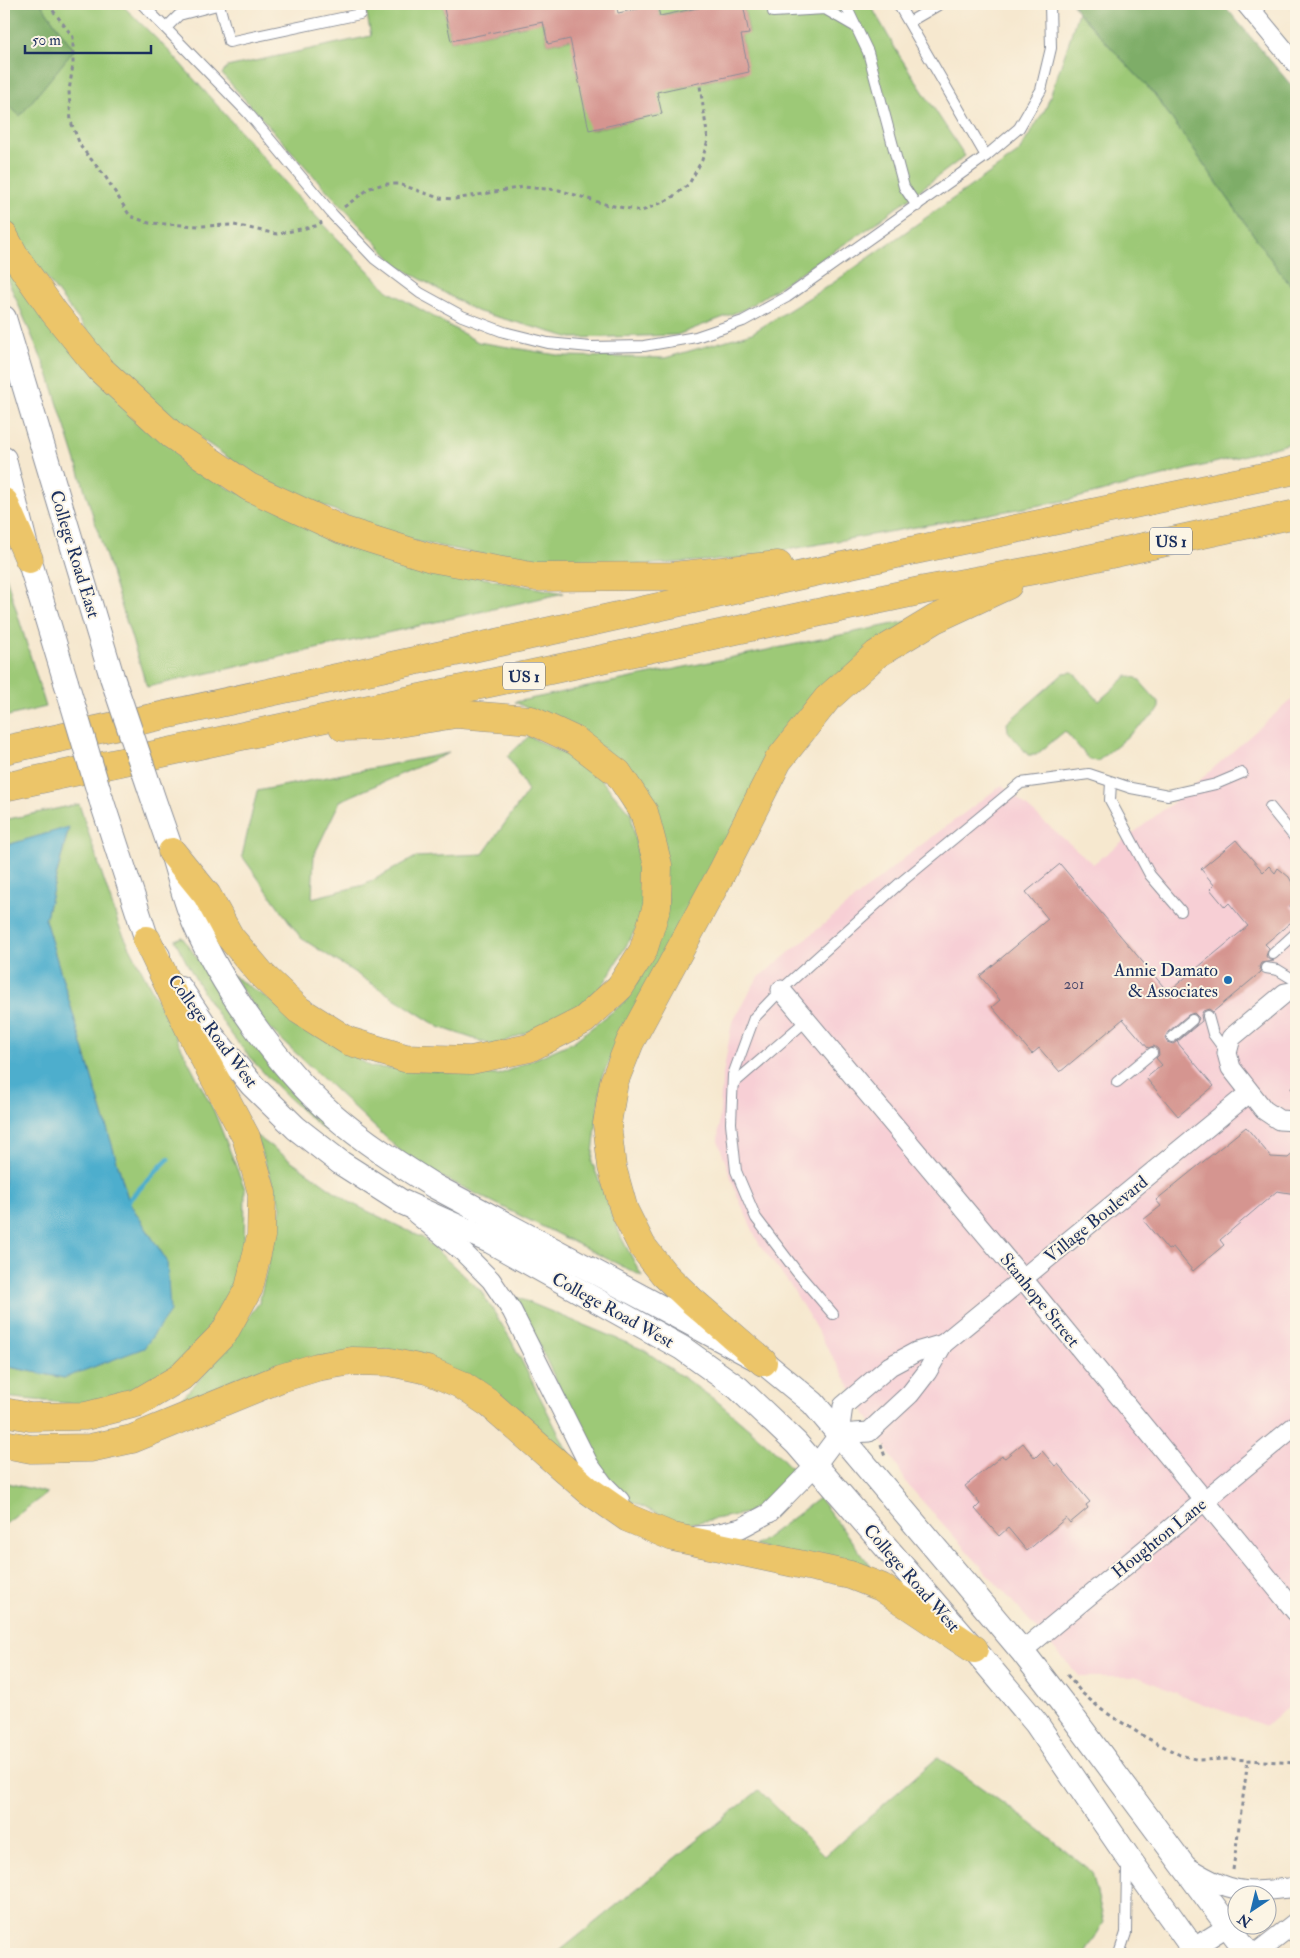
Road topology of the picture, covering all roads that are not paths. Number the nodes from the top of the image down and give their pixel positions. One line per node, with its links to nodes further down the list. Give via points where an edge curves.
1 (142, 4): 12 (lane)
2 (220, 4): 3 (lane, via 229,42 360,14); 12 (lane, via 179,16)
3 (358, 4)
4 (845, 4): 11 (lane)
5 (898, 4): 10 (lane)
6 (940, 4): 10 (lane)
7 (1050, 4): 14 (lane, via 1052,48 1041,90 1019,128)
8 (1246, 4): 13 (street)
9 (773, 12): 11 (lane, via 825,9)
10 (908, 22): 14 (lane)
11 (856, 27): 15 (lane, via 868,52 904,187)
12 (166, 28): 15 (lane, via 248,113 333,215 375,259 420,293 462,316 504,332 548,343 644,346 696,337 743,321 787,297)
13 (1296, 64)
14 (986, 156): 15 (lane)
15 (917, 206)
16 (4, 236): 22 (highway, via 54,312 100,369 172,435 250,487 342,530 431,558 536,577 673,576)
17 (4, 318): 30 (street, College Road East, bridge, via 112,677)
18 (4, 459): 23 (street)
19 (1296, 470): 22 (highway, US 1)
20 (4, 502): 23 (highway)
21 (1296, 514): 24 (highway, US 1)
22 (901, 553): 26 (highway, US 1, via 459,652)
23 (29, 559): 36 (street, College Road West, bridge)
24 (1046, 568): 25 (highway, US 1, via 924,590); 56 (highway, via 935,619 877,654 827,699 778,762 630,1042 614,1082 608,1124 612,1167 624,1210 642,1246 664,1274 691,1300)
25 (274, 729): 29 (highway, US 1); 33 (highway, via 381,726 456,714 531,720 576,741 618,773 629,789 644,812 658,866 657,906 643,951 620,987 584,1020 529,1048 471,1060 405,1058 348,1041 299,1010 263,976 230,937 207,895)
26 (8, 747)
27 (1242, 773): 28 (lane, via 1216,784 1168,796)
28 (1111, 782): 34 (lane, via 1110,800 1150,875); 40 (lane, via 1089,774 1021,783 900,883)
29 (4, 787)
30 (150, 789): 33 (street, College Road West)
31 (1270, 807): 32 (lane)
32 (1296, 840)
33 (172, 852): 56 (street, College Road West, via 194,921 215,964 276,1054 331,1113 434,1186)
34 (1181, 910)
35 (1296, 934): 37 (lane)
36 (147, 940): 52 (street, College Road West, via 210,1032 252,1085 296,1128 341,1163); 57 (highway, via 196,1043 246,1136 262,1193 261,1236 249,1288 224,1333 181,1377 137,1403 86,1416 30,1417)
37 (1274, 954)
38 (1266, 968): 39 (lane, via 1278,970)
39 (1296, 981)
40 (781, 990): 43 (street, Stanhope Street); 49 (lane, via 754,1018 733,1075)
41 (1296, 991): 47 (street, via 1285,993 1231,1038)
42 (1208, 1016): 47 (lane, via 1213,1034)
43 (807, 1020): 49 (lane); 53 (street, Stanhope Street)
44 (1188, 1023): 45 (lane)
45 (1172, 1037)
46 (1152, 1053): 48 (lane)
47 (1227, 1053): 50 (street, via 1231,1068)
48 (1117, 1082)
49 (733, 1084): 54 (lane, via 730,1124 736,1171 756,1218)
50 (1249, 1093): 51 (street, via 1264,1110 1279,1120); 53 (street, Village Boulevard)
51 (1296, 1121)
52 (402, 1202): 61 (street, College Road West, via 490,1241 682,1348 738,1388); 63 (street, via 463,1252 491,1280 512,1311 589,1465 603,1484 635,1513)
53 (1023, 1279): 55 (street, Village Boulevard); 62 (street, Stanhope Street)
54 (833, 1314)
55 (943, 1344): 59 (street, Village Boulevard, via 910,1394 869,1432); 59 (street, Village Boulevard, via 916,1352 890,1366 859,1392 843,1406)
56 (763, 1362): 59 (street, College Road West, via 813,1403)
57 (4, 1412)
58 (1296, 1425): 62 (street, Houghton Lane)
59 (839, 1434): 61 (street, Village Boulevard); 66 (street, College Road West)
60 (4, 1444): 63 (highway, via 31,1449 90,1448 132,1439 281,1378 317,1367 352,1361 390,1362 426,1370 460,1384 490,1404 596,1496 628,1518)
61 (816, 1465): 63 (street, Village Boulevard, via 769,1514 741,1528 712,1535); 65 (street, College Road West)
62 (1205, 1501): 64 (street, Stanhope Street); 66 (street, Houghton Lane)
63 (674, 1537): 65 (highway, via 850,1575 881,1587)
64 (1296, 1612)
65 (974, 1649): 67 (street, College Road West, via 1036,1723)
66 (1022, 1651): 68 (street, College Road West)
67 (1127, 1856): 75 (street, College Road West); 76 (lane, via 1126,1933)
68 (1182, 1863): 69 (street, via 1207,1879 1229,1887 1252,1891); 71 (street, College Road West)
69 (1292, 1885): 70 (street)
70 (1278, 1894)
71 (1228, 1917)
72 (1296, 1922): 78 (street)
73 (1228, 1926): 75 (street)
74 (1240, 1936): 77 (street, College Road West)
75 (1192, 1951)
76 (1119, 1954)
77 (1249, 1954)
78 (1254, 1954)

